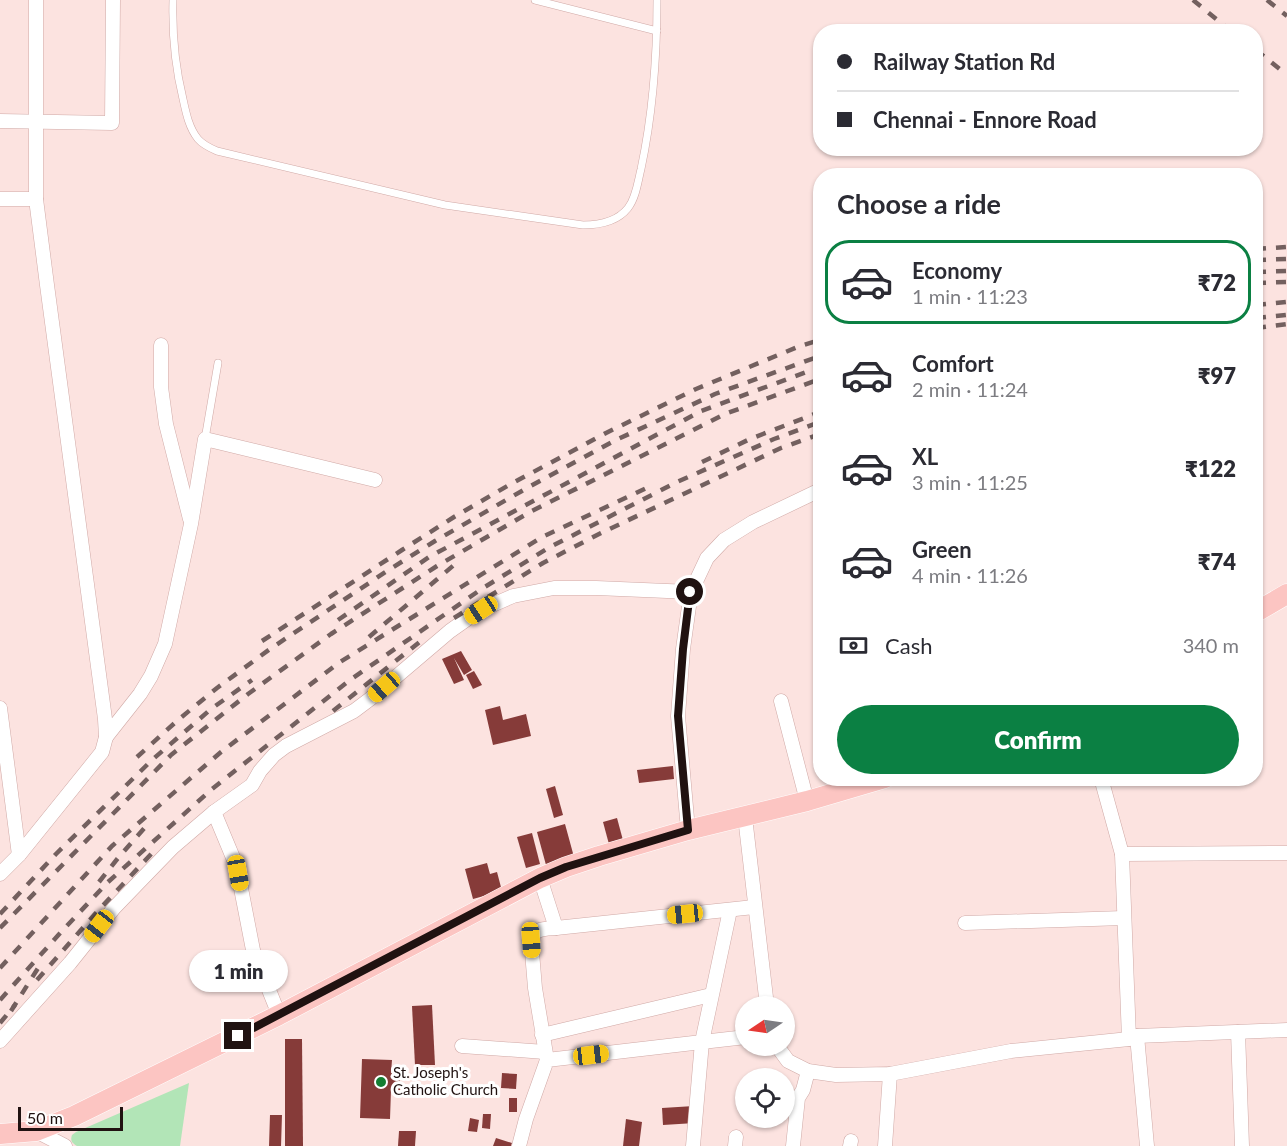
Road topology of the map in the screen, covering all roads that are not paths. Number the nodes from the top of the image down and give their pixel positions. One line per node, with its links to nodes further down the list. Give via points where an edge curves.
1 (36, 0): 8 (street)
2 (113, 0): 8 (street, via 112,123)
3 (173, 0): 6 (lane, via 174,46 183,99 192,129 207,147 445,205 583,225 608,222 622,214 633,198 650,119)
4 (535, 0): 6 (lane)
5 (657, 0): 6 (lane)
6 (657, 31)
7 (0, 121): 8 (street)
8 (37, 121): 10 (street)
9 (0, 199): 10 (street)
10 (36, 199): 22 (street)
11 (161, 345): 16 (street, via 166,424)
12 (218, 363): 13 (lane)
13 (205, 440): 14 (street); 16 (street)
14 (375, 480)
15 (813, 493): 17 (street, via 724,540 707,558)
16 (191, 524): 22 (street, via 165,644 140,694)
17 (690, 592): 26 (street, via 554,588 513,596 481,610 354,711 280,750 252,785); 28 (street, via 678,716)
18 (1287, 594): 19 (main road)
19 (1263, 608)
20 (781, 701): 25 (street)
21 (0, 708): 31 (street)
22 (106, 737): 31 (street, via 102,752)
23 (858, 786): 25 (main road)
24 (1103, 786): 30 (street)
25 (807, 801): 27 (main road)
26 (214, 812): 41 (street, via 238,873 253,950); 47 (street, via 173,847 114,908)
27 (745, 817): 28 (main road); 34 (street)
28 (688, 830): 33 (main road)
29 (1287, 853): 30 (street)
30 (1122, 854): 36 (street)
31 (19, 855): 32 (street)
32 (0, 874)
33 (540, 878): 38 (street); 41 (main road)
34 (754, 907): 35 (street); 40 (street)
35 (730, 910): 38 (street); 39 (street)
36 (1124, 918): 37 (street); 45 (street)
37 (965, 923)
38 (556, 928): 44 (street, via 535,931 531,940)
39 (711, 995): 44 (street); 48 (street)
40 (766, 996)
41 (279, 1015): 54 (main road)
42 (1287, 1030): 43 (street)
43 (1238, 1032): 45 (street); 62 (street)
44 (543, 1035): 50 (street)
45 (1133, 1037): 53 (street, via 1011,1051); 61 (street)
46 (735, 1038): 48 (street)
47 (0, 1041)
48 (702, 1042): 50 (street); 58 (street)
49 (462, 1046): 50 (street)
50 (546, 1056): 57 (street)
51 (784, 1056): 52 (street)
52 (808, 1071): 53 (street); 59 (street, via 798,1098)
53 (890, 1074): 60 (street)
54 (36, 1131): 55 (main road); 56 (street)
55 (0, 1134)
56 (65, 1146)
57 (519, 1146)
58 (693, 1146)
59 (793, 1146)
60 (885, 1146)
61 (1147, 1146)
62 (1242, 1146)

